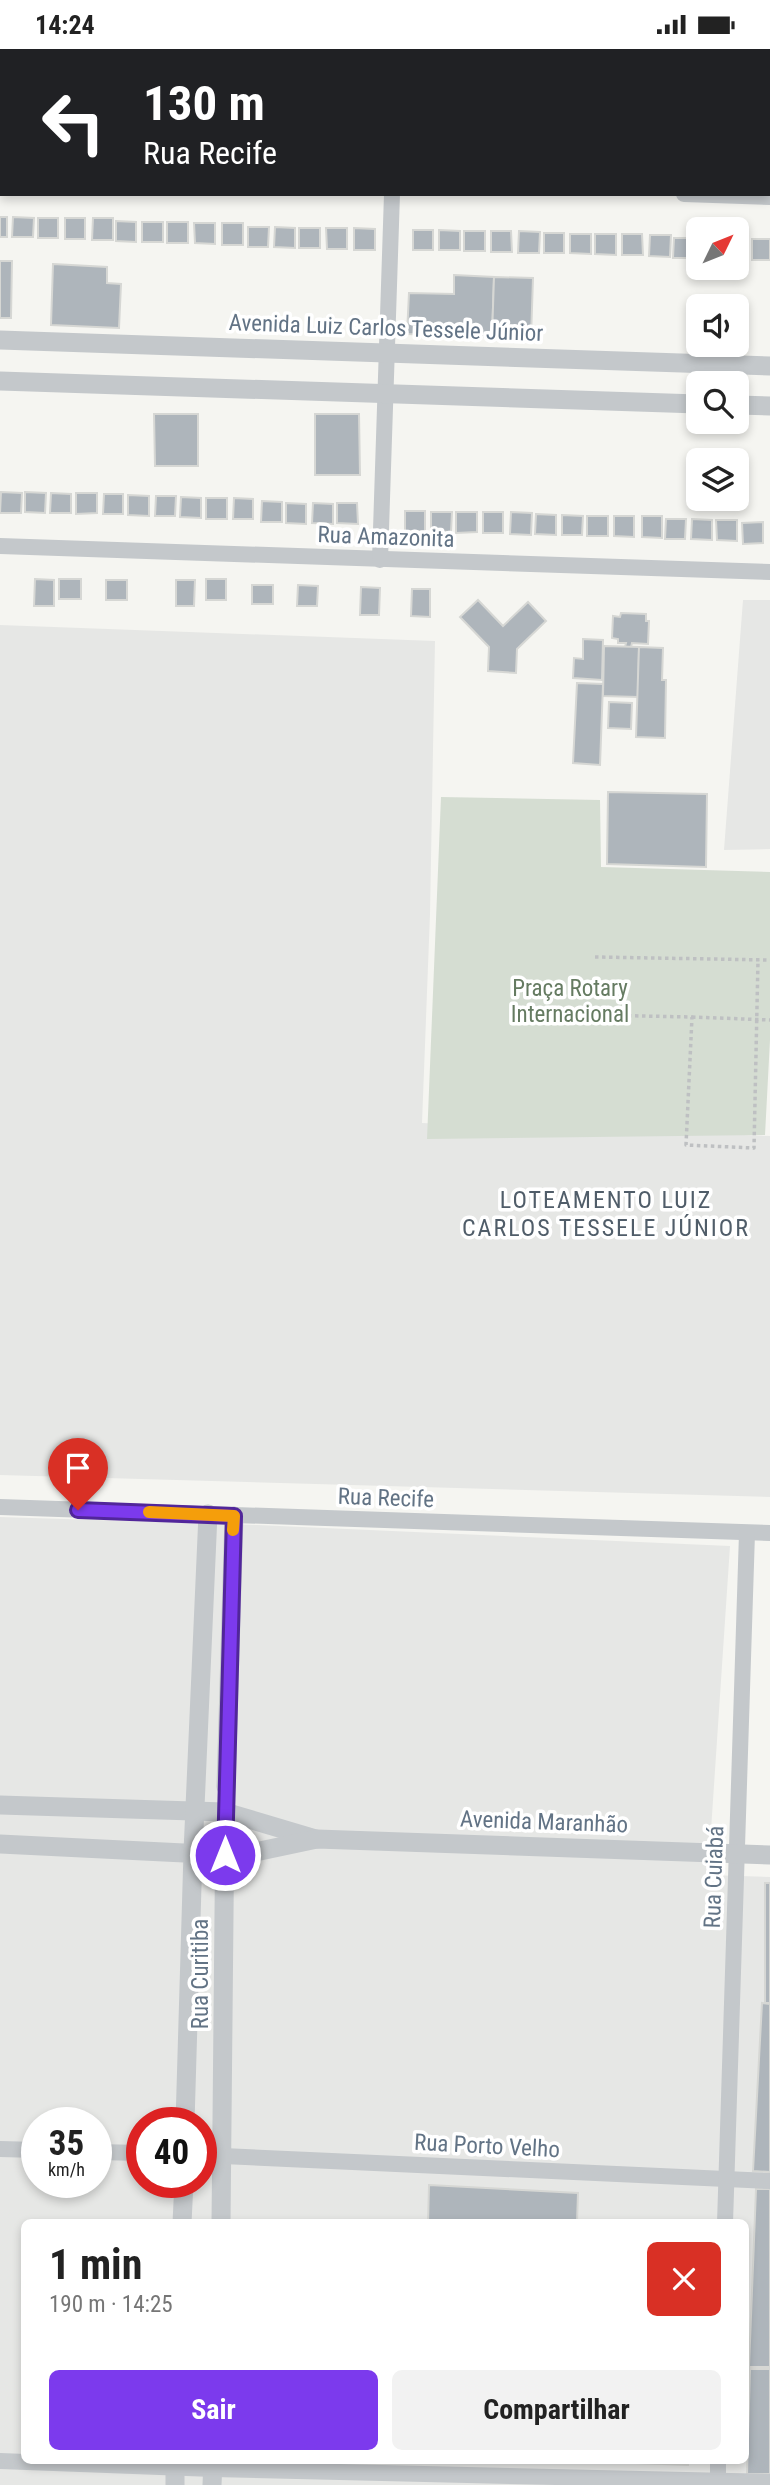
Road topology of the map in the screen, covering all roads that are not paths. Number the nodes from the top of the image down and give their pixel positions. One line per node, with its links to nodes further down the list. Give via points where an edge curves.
1 (392, 196): 5 (street)
2 (741, 196): 3 (street)
3 (770, 197)
4 (0, 340): 5 (street, Avenida Luiz Carlos Tessele Júnior)
5 (387, 353): 6 (street, Avenida Luiz Carlos Tessele Júnior); 8 (street)
6 (770, 366)
7 (0, 381): 8 (street)
8 (385, 392): 9 (street); 13 (street)
9 (686, 404)
10 (749, 405): 11 (street)
11 (770, 406)
12 (0, 546): 13 (street, Rua Amazonita)
13 (380, 560): 14 (street, Rua Amazonita)
14 (770, 572)
15 (0, 1507): 16 (street, Rua Recife)
16 (208, 1514): 17 (street, Rua Recife); 22 (street)
17 (234, 1516): 18 (street, Rua Recife); 20 (street, Rua Curitiba)
18 (747, 1533): 19 (street, Rua Recife); 27 (street, Rua Cuiabá)
19 (770, 1533)
20 (226, 1787): 23 (street, Rua Curitiba)
21 (0, 1805): 22 (street)
22 (195, 1811): 23 (street); 26 (street, Rua Curitiba)
23 (225, 1812): 24 (street); 28 (street, Rua Curitiba)
24 (317, 1839): 27 (street, Avenida Maranhão); 28 (street)
25 (0, 1845): 26 (street)
26 (193, 1853): 28 (street); 30 (street, Rua Curitiba)
27 (738, 1853): 29 (street, Avenida Maranhão); 35 (street, Rua Cuiabá)
28 (225, 1855): 34 (street, Rua Curitiba)
29 (770, 1855)
30 (185, 2107)
31 (0, 2149): 32 (street)
32 (21, 2150)
33 (217, 2156): 34 (street, Rua Porto Velho)
34 (224, 2157): 35 (street, Rua Porto Velho); 39 (street, Rua Curitiba)
35 (726, 2179): 36 (street, Rua Porto Velho); 40 (street, Rua Cuiabá)
36 (770, 2181)
37 (183, 2198): 38 (street)
38 (182, 2219)
39 (221, 2219)
40 (725, 2219)
41 (0, 2461): 42 (street)
42 (21, 2462)
43 (52, 2464): 45 (street)
44 (719, 2464): 48 (street)
45 (175, 2471): 46 (street)
46 (213, 2472): 48 (street)
47 (770, 2482): 48 (street)
48 (718, 2483)

